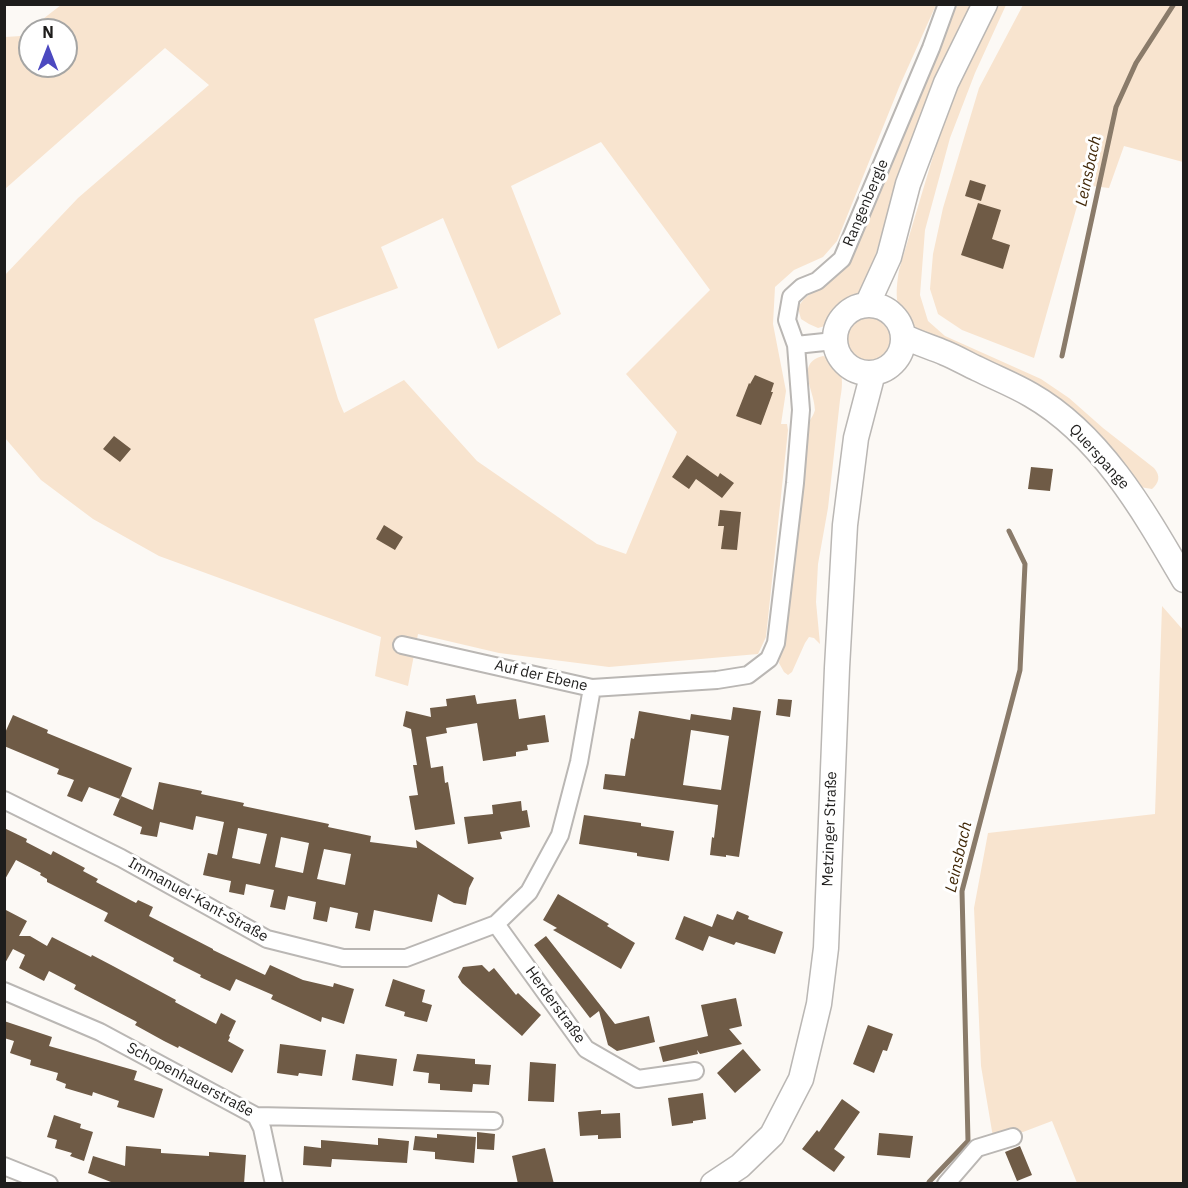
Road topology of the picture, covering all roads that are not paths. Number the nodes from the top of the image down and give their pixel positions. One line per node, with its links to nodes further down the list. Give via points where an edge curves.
1 (947, 4): 5 (street, Rangenbergle, via 842,260 790,297 787,320)
2 (985, 4): 3 (main road, via 942,94 908,184)
3 (876, 307): 4 (main road, via 856,307 847,312 835,330); 6 (main road, via 898,320)
4 (834, 341): 5 (street); 7 (main road, via 843,362)
5 (796, 345): 10 (street, Auf der Ebene, via 801,410 795,483 776,644 769,659 748,675)
6 (901, 345): 7 (main road, via 895,362 888,367); 8 (main road, Querspange, via 915,342 1004,380 1078,430 1128,488)
7 (862, 371): 21 (main road, Metzinger Straße, via 842,558 826,948 819,1004 801,1079 772,1135 740,1167)
8 (1184, 580)
9 (402, 645): 10 (street, Auf der Ebene)
10 (592, 688): 12 (street, Immanuel-Kant-Straße, via 579,762 560,835 529,892)
11 (4, 800): 12 (street, Immanuel-Kant-Straße, via 121,858 267,939 332,956 406,958)
12 (496, 924): 14 (street, Herderstraße, via 586,1049 638,1079)
13 (4, 991): 15 (street, Schopenhauerstraße, via 100,1032)
14 (695, 1071)
15 (256, 1116): 16 (street, Schopenhauerstraße); 20 (street)
16 (494, 1121)
17 (1012, 1137): 22 (street, via 977,1149)
18 (4, 1166): 19 (street)
19 (49, 1184)
20 (274, 1184)
21 (713, 1184)
22 (946, 1184)

